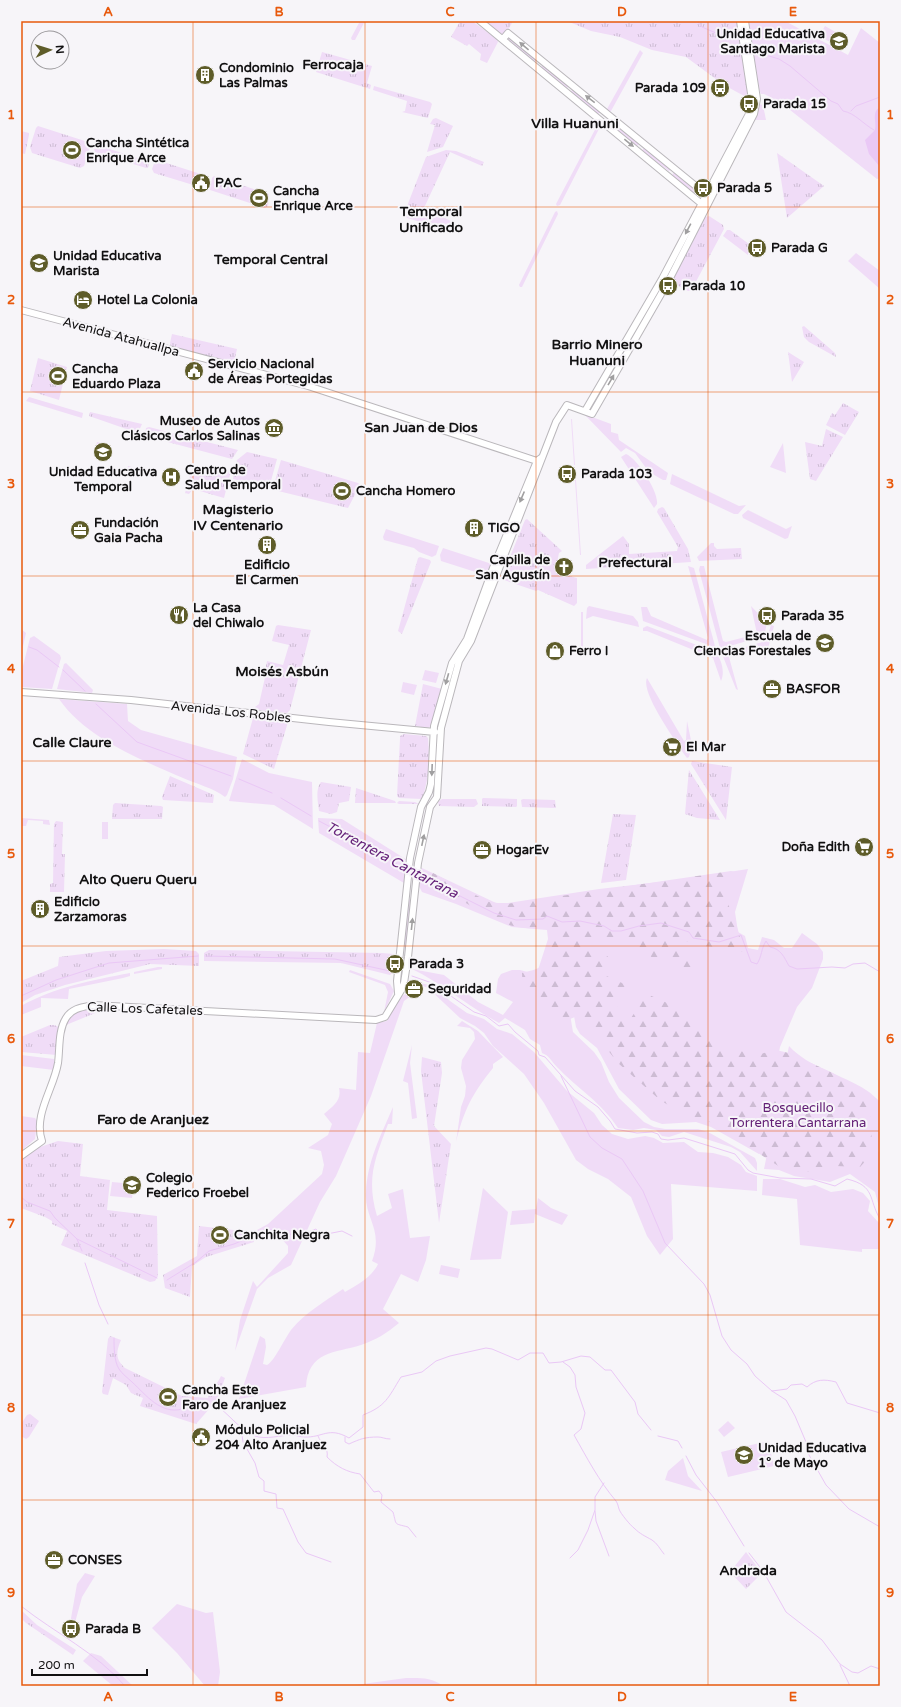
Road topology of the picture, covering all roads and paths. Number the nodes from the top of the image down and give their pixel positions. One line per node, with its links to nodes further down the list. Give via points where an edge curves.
1 (480, 21): 5 (main road)
2 (740, 21): 4 (main road)
3 (745, 21): 4 (main road)
4 (745, 38): 6 (main road, via 752,105)
5 (503, 39): 6 (main road, one-way to 5, via 508,33); 7 (main road, one-way to 7)
6 (708, 196): 7 (main road); 8 (main road)
7 (702, 203): 8 (main road); 10 (main road, one-way to 10, via 640,318)
8 (706, 210): 10 (main road, one-way to 8, via 592,414)
9 (21, 310): 11 (main road, Avenida Atahuallpa, via 308,386)
10 (585, 411): 11 (main road, via 567,405 556,422)
11 (540, 460): 13 (main road, one-way to 13, via 493,568 467,639 452,663); 14 (main road, via 471,641 459,661)
12 (21, 692): 13 (main road, Avenida Los Robles, via 131,700 322,722)
13 (433, 731): 14 (main road, Avenida Los Robles); 15 (main road, one-way to 15, via 431,784 421,807 409,871 397,981)
14 (441, 732): 15 (main road, one-way to 14, via 404,982 417,875 430,807 437,797)
15 (398, 993): 16 (main road, Calle Los Cafetales, via 389,1012 381,1019 93,1005 80,1007 72,1011 63,1025 58,1064 42,1114 42,1141)
16 (21, 1156)

